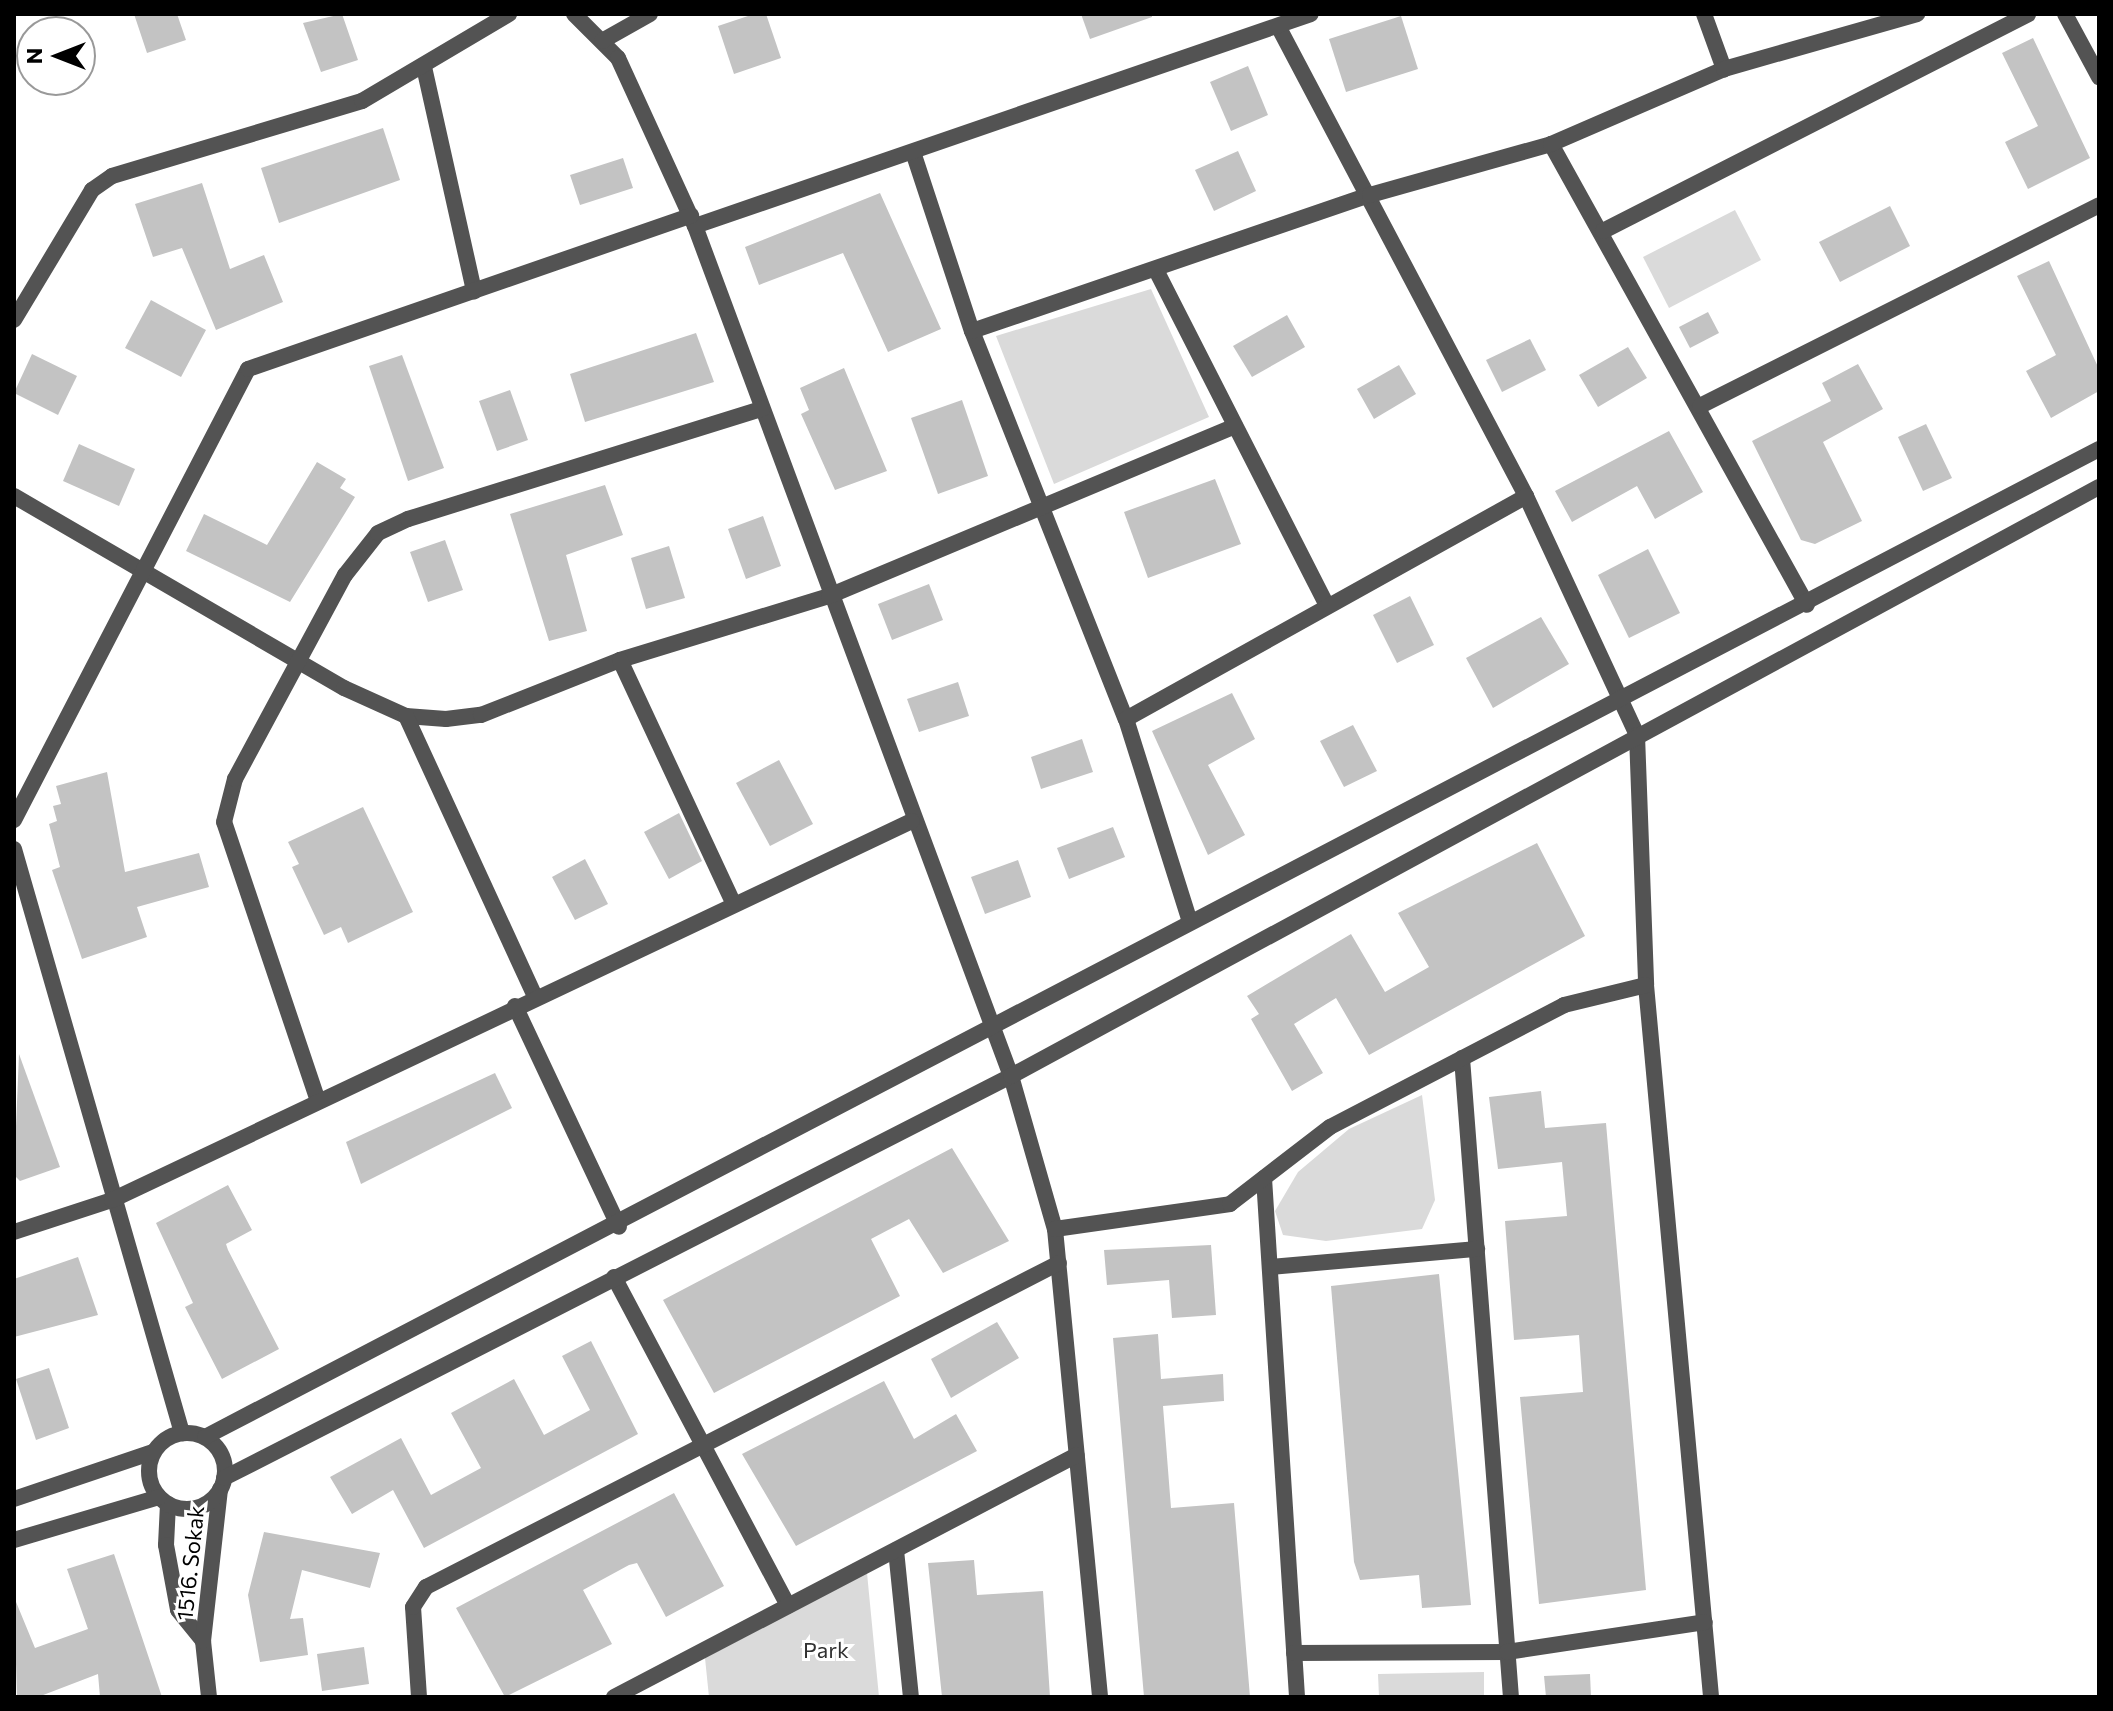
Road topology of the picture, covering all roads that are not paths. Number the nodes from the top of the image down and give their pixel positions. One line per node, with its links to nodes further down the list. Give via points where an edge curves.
1 (509, 14): 11 (street)
2 (574, 14): 10 (street)
3 (650, 14): 10 (street)
4 (1311, 14): 9 (street)
5 (1704, 14): 12 (street)
6 (1917, 14): 12 (street)
7 (2028, 14): 19 (street)
8 (2065, 14): 13 (street)
9 (1278, 26): 15 (street); 16 (street)
10 (602, 41): 18 (street, via 618,58)
11 (424, 67): 21 (street); 22 (street, via 362,101 112,176 92,190)
12 (1724, 69): 14 (street)
13 (2099, 77)
14 (1551, 144): 16 (street); 19 (street)
15 (913, 152): 18 (street); 23 (street)
16 (1370, 195): 20 (street); 30 (street)
17 (2099, 205): 24 (street)
18 (693, 221): 21 (street); 25 (street)
19 (1603, 231): 24 (street)
20 (1157, 272): 23 (street); 26 (street)
21 (474, 291): 32 (street, via 248,369)
22 (14, 320)
23 (972, 331): 31 (street)
24 (1700, 406): 34 (street)
25 (762, 409): 33 (street); 37 (street, via 378,533 345,575)
26 (1235, 426): 31 (street); 35 (street)
27 (2099, 449): 34 (street)
28 (2099, 487): 41 (street)
29 (14, 496): 32 (street)
30 (1526, 496): 35 (street); 38 (street)
31 (1042, 508): 33 (street); 40 (street)
32 (141, 575): 37 (street); 42 (street)
33 (829, 596): 36 (street); 43 (street)
34 (1807, 605): 38 (street)
35 (1327, 606): 40 (street)
36 (620, 660): 39 (street, via 481,715); 45 (street)
37 (300, 664): 39 (street); 53 (street, via 235,779 224,822)
38 (1619, 698): 41 (street); 46 (street)
39 (406, 716): 48 (street)
40 (1126, 719): 46 (street)
41 (1637, 735): 47 (street); 52 (street)
42 (14, 820)
43 (912, 821): 45 (street); 50 (street)
44 (14, 849): 55 (street)
45 (734, 904): 48 (street)
46 (1190, 922): 50 (street)
47 (1646, 985): 51 (street, via 1564,1005); 74 (street)
48 (535, 997): 49 (street)
49 (515, 1006): 53 (street); 56 (street)
50 (990, 1028): 52 (street); 56 (street)
51 (1462, 1058): 54 (street, via 1330,1127); 59 (street)
52 (1011, 1076): 57 (street); 62 (street)
53 (318, 1101): 55 (street)
54 (1264, 1178): 57 (street, via 1230,1204); 61 (street)
55 (112, 1200): 58 (street); 63 (street)
56 (619, 1227): 64 (street)
57 (1055, 1229): 60 (street)
58 (14, 1232)
59 (1477, 1249): 61 (street); 76 (street)
60 (1059, 1263): 65 (street); 67 (street)
61 (1270, 1267): 77 (street)
62 (614, 1277): 65 (street); 68 (street)
63 (182, 1433): 64 (street); 66 (street)
64 (205, 1437): 68 (street, via 221,1454)
65 (705, 1444): 73 (street); 79 (street, via 426,1587 413,1607)
66 (153, 1452): 69 (street); 70 (street, via 149,1476)
67 (1077, 1455): 72 (street); 82 (street)
68 (222, 1484): 70 (street, via 192,1509); 75 (street, 1516. Sokak)
69 (14, 1499)
70 (164, 1501): 71 (street); 75 (street, 1516. Sokak, via 178,1610)
71 (14, 1540)
72 (896, 1550): 73 (street); 81 (street)
73 (788, 1606): 80 (street)
74 (1705, 1622): 76 (street); 85 (street)
75 (203, 1641): 78 (street, 1516. Sokak)
76 (1507, 1652): 77 (street); 84 (street)
77 (1294, 1653): 83 (street)
78 (209, 1697)
79 (419, 1697)
80 (614, 1697)
81 (911, 1697)
82 (1100, 1697)
83 (1297, 1697)
84 (1511, 1697)
85 (1711, 1697)

